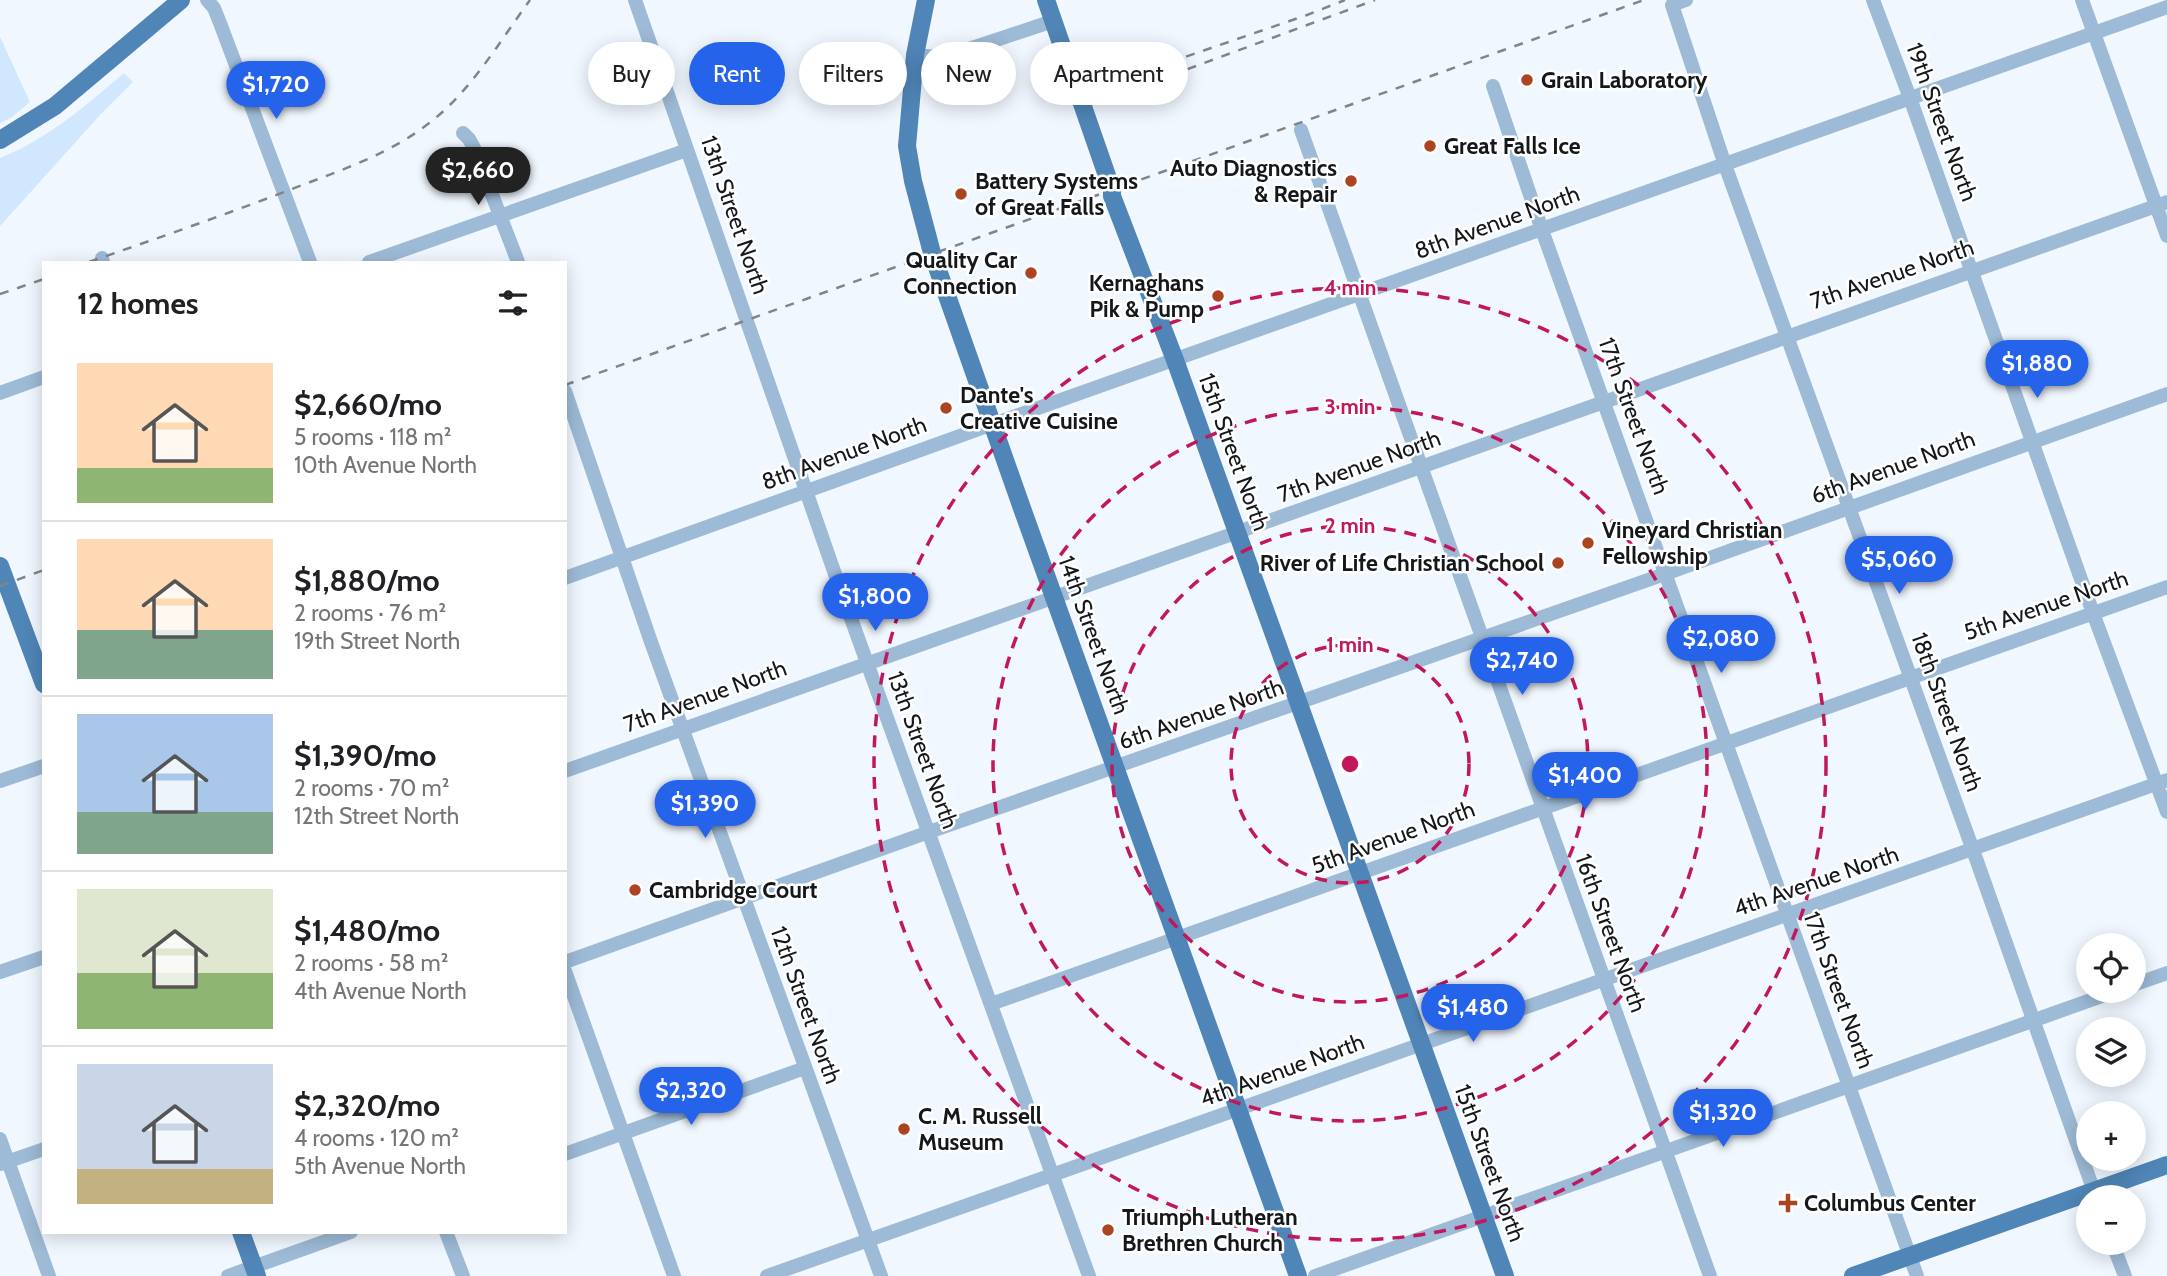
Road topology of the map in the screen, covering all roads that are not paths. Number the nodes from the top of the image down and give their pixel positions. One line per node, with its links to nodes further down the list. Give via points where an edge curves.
1 (181, 0): 17 (main road, via 55,106)
2 (207, 0): 24 (street, via 220,23)
3 (635, 0): 18 (street, 13th Street North)
4 (926, 0): 12 (main road, 14th Street North)
5 (1046, 0): 10 (main road, 15th Street North)
6 (1686, 0): 19 (street, 18th Street North, via 1672,5)
7 (1873, 0): 14 (street, 19th Street North)
8 (2082, 0): 11 (street)
9 (2167, 7): 11 (street, 8th Avenue North)
10 (1053, 21): 12 (street, via 957,53); 30 (main road, 15th Street North, via 1112,196)
11 (2093, 34): 14 (street, 8th Avenue North); 20 (street)
12 (915, 55): 36 (main road, 14th Street North, via 907,146 913,181 932,253)
13 (1493, 86): 22 (street, 17th Street North)
14 (1910, 98): 19 (street, 8th Avenue North); 27 (street, 19th Street North)
15 (1301, 130): 28 (street, 16th Street North)
16 (463, 133): 21 (street, via 474,148)
17 (0, 139)
18 (687, 150): 21 (street); 39 (street, 13th Street North)
19 (1725, 165): 22 (street, 8th Avenue North); 29 (street, 18th Street North)
20 (2162, 204): 23 (street); 27 (street, 7th Avenue North)
21 (500, 216): 25 (street); 26 (street)
22 (1542, 230): 28 (street, 8th Avenue North); 35 (street, 17th Street North)
23 (2167, 236)
24 (310, 261)
25 (372, 261)
26 (518, 261)
27 (1971, 270): 29 (street, 7th Avenue North); 37 (street, 19th Street North)
28 (1359, 295): 30 (street, 8th Avenue North); 38 (street, 16th Street North)
29 (1786, 336): 35 (street, 7th Avenue North); 40 (street, 18th Street North)
30 (1175, 360): 36 (street, 8th Avenue North); 41 (main road, 15th Street North)
31 (42, 378): 32 (street)
32 (0, 393)
33 (2167, 394): 37 (street, 6th Avenue North)
34 (567, 397): 42 (street, 12th Street North)
35 (1605, 402): 38 (street, 7th Avenue North); 44 (street, 17th Street North)
36 (992, 424): 39 (street, 8th Avenue North); 47 (main road, 14th Street North)
37 (2033, 442): 40 (street, 6th Avenue North); 48 (street, 19th Street North)
38 (1421, 468): 41 (street, 7th Avenue North); 49 (street, 16th Street North)
39 (806, 491): 42 (street, 8th Avenue North); 50 (street, 13th Street North)
40 (1849, 507): 44 (street, 6th Avenue North); 51 (street, 18th Street North)
41 (1237, 533): 47 (street, 7th Avenue North); 53 (main road, 15th Street North)
42 (622, 558): 45 (street, 8th Avenue North); 54 (street, 12th Street North)
43 (0, 566): 52 (main road)
44 (1665, 574): 49 (street, 6th Avenue North); 55 (street, 17th Street North)
45 (567, 577)
46 (2167, 587): 48 (street, 5th Avenue North)
47 (1054, 597): 50 (street, 7th Avenue North); 57 (main road, 14th Street North)
48 (2093, 613): 51 (street, 5th Avenue North); 60 (street, 19th Street North)
49 (1482, 639): 53 (street, 6th Avenue North); 61 (street, 16th Street North)
50 (867, 663): 54 (street, 7th Avenue North); 63 (street, 13th Street North)
51 (1910, 677): 55 (street, 5th Avenue North); 64 (street, 18th Street North)
52 (42, 679)
53 (1300, 703): 57 (street, 6th Avenue North); 65 (main road, 15th Street North)
54 (683, 727): 58 (street, 7th Avenue North); 66 (street, 12th Street North)
55 (1727, 744): 61 (street, 5th Avenue North); 67 (street, 17th Street North)
56 (42, 767): 59 (street)
57 (1116, 768): 63 (street, 6th Avenue North); 68 (main road, 14th Street North)
58 (567, 770)
59 (0, 781)
60 (2162, 782): 62 (street, 19th Street North); 64 (street, 4th Avenue North)
61 (1542, 808): 65 (street, 5th Avenue North); 74 (street, 16th Street North)
62 (2167, 812)
63 (929, 832): 66 (street, 6th Avenue North); 77 (street, 13th Street North)
64 (1973, 850): 67 (street, 4th Avenue North); 78 (street, 18th Street North)
65 (1360, 873): 68 (street, 5th Avenue North); 79 (main road, 15th Street North)
66 (744, 898): 70 (street, 6th Avenue North); 80 (street, 12th Street North)
67 (1788, 915): 74 (street, 4th Avenue North); 81 (street, 17th Street North)
68 (1175, 938): 77 (street, 5th Avenue North); 82 (main road, 14th Street North)
69 (42, 958): 71 (street)
70 (567, 961)
71 (0, 972)
72 (2167, 974): 75 (street)
73 (567, 976): 83 (street)
74 (1603, 979): 79 (street, 4th Avenue North); 86 (street, 16th Street North)
75 (2146, 981)
76 (2083, 1003): 78 (street)
77 (991, 1004): 90 (street, 13th Street North)
78 (2033, 1021): 81 (street); 91 (street, 18th Street North)
79 (1422, 1044): 82 (street, 4th Avenue North); 94 (main road, 15th Street North)
80 (805, 1068): 83 (street); 98 (street, 12th Street North)
81 (1849, 1086): 86 (street); 100 (street, 17th Street North)
82 (1238, 1111): 90 (street, 4th Avenue North); 109 (main road, 14th Street North)
83 (624, 1133): 87 (street); 105 (street)
84 (0, 1139): 88 (street)
85 (42, 1150): 88 (street)
86 (1666, 1151): 94 (street); 112 (street, 16th Street North)
87 (567, 1153)
88 (4, 1163): 102 (street)
89 (2167, 1165): 92 (main road)
90 (1052, 1176): 98 (street, 4th Avenue North); 108 (street, 13th Street North)
91 (2092, 1185)
92 (2117, 1185)
93 (2076, 1200): 100 (main road)
94 (1484, 1216): 110 (street); 111 (main road, 15th Street North)
95 (242, 1234): 101 (main road)
96 (346, 1234): 101 (street)
97 (447, 1234): 104 (street)
98 (868, 1241): 106 (street, 4th Avenue North); 107 (street, 12th Street North)
99 (2117, 1255): 115 (street)
100 (1910, 1256): 113 (main road); 114 (street, 17th Street North)
101 (256, 1271): 103 (street)
102 (49, 1276)
103 (228, 1276)
104 (463, 1276)
105 (674, 1276)
106 (767, 1276)
107 (881, 1276)
108 (1089, 1276)
109 (1298, 1276)
110 (1315, 1276)
111 (1505, 1276)
112 (1710, 1276)
113 (1853, 1276)
114 (1917, 1276)
115 (2125, 1276)

